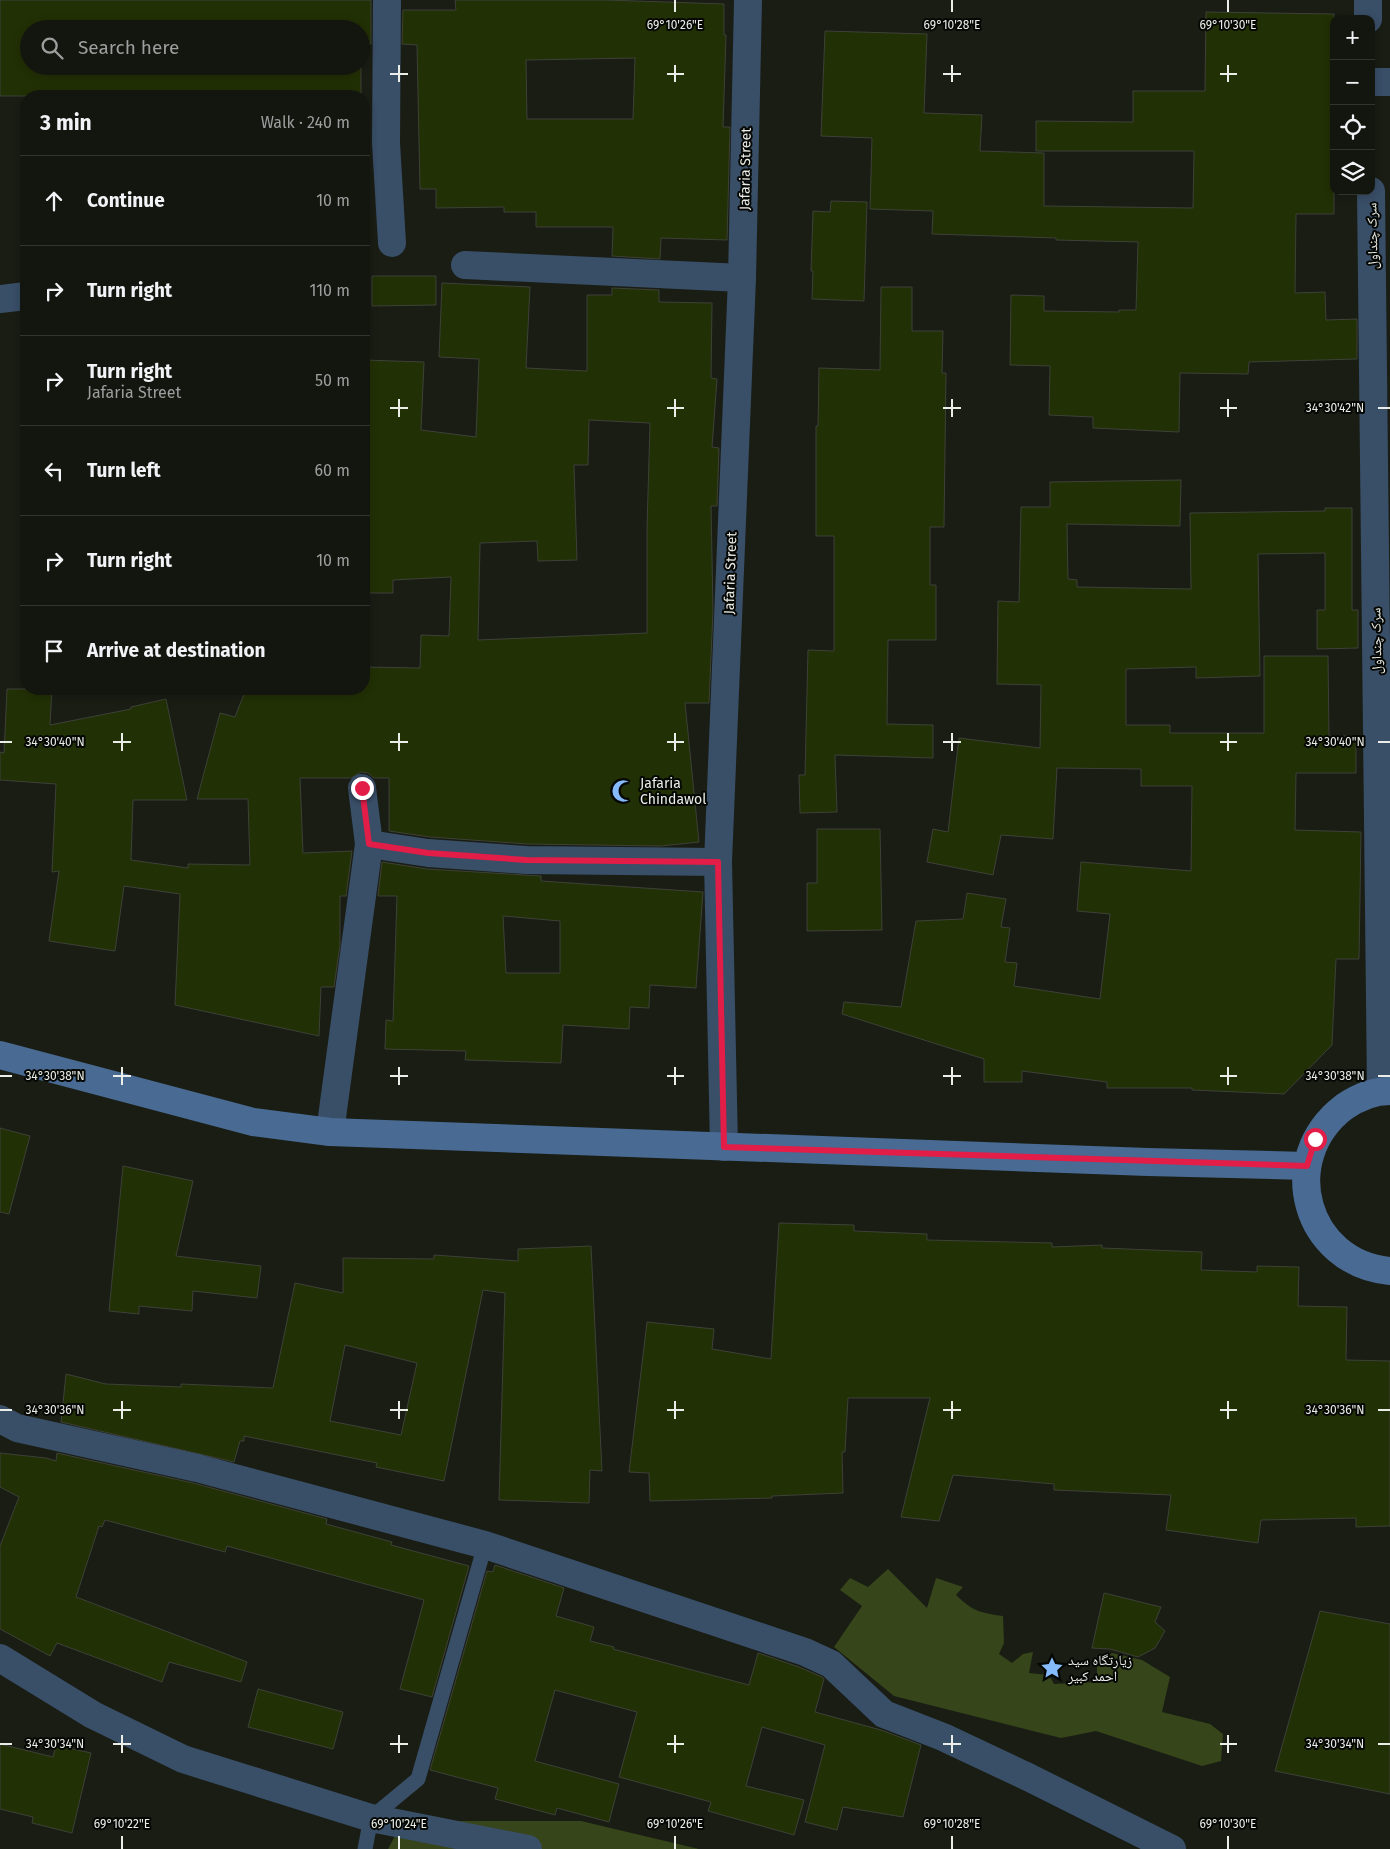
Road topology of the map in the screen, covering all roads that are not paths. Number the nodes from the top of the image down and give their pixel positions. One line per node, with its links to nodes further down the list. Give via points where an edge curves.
1 (388, 0): 8 (street, via 386,143)
2 (748, 0): 10 (street, Jafaria Street)
3 (1368, 0): 4 (street)
4 (1368, 15)
5 (1375, 82): 6 (street)
6 (1390, 82)
7 (1371, 195): 13 (street, سرک چنداول)
8 (392, 243)
9 (465, 265): 10 (street)
10 (742, 278): 16 (street, Jafaria Street)
11 (20, 297): 12 (street)
12 (0, 299)
13 (1382, 452): 18 (street, سرک چنداول)
14 (362, 788): 15 (street)
15 (369, 844): 16 (street, via 428,853 526,860); 19 (street)
16 (718, 862): 20 (street, Jafaria Street)
17 (0, 1055): 19 (main road, via 253,1122)
18 (1386, 1091): 21 (main road, via 1354,1100 1332,1117 1315,1139)
19 (330, 1132): 20 (main road)
20 (724, 1147): 21 (main road)
21 (1307, 1166): 22 (main road, via 1309,1204 1321,1232 1336,1250 1355,1262)
22 (1390, 1271)
23 (0, 1420): 24 (street, via 17,1428 196,1468)
24 (485, 1545): 26 (lane, via 418,1779); 29 (street, via 805,1652 831,1664 884,1714 943,1737)
25 (0, 1658): 26 (street, via 94,1715 183,1759)
26 (371, 1818): 27 (street); 28 (lane)
27 (511, 1847)
28 (365, 1849)
29 (1172, 1849)

